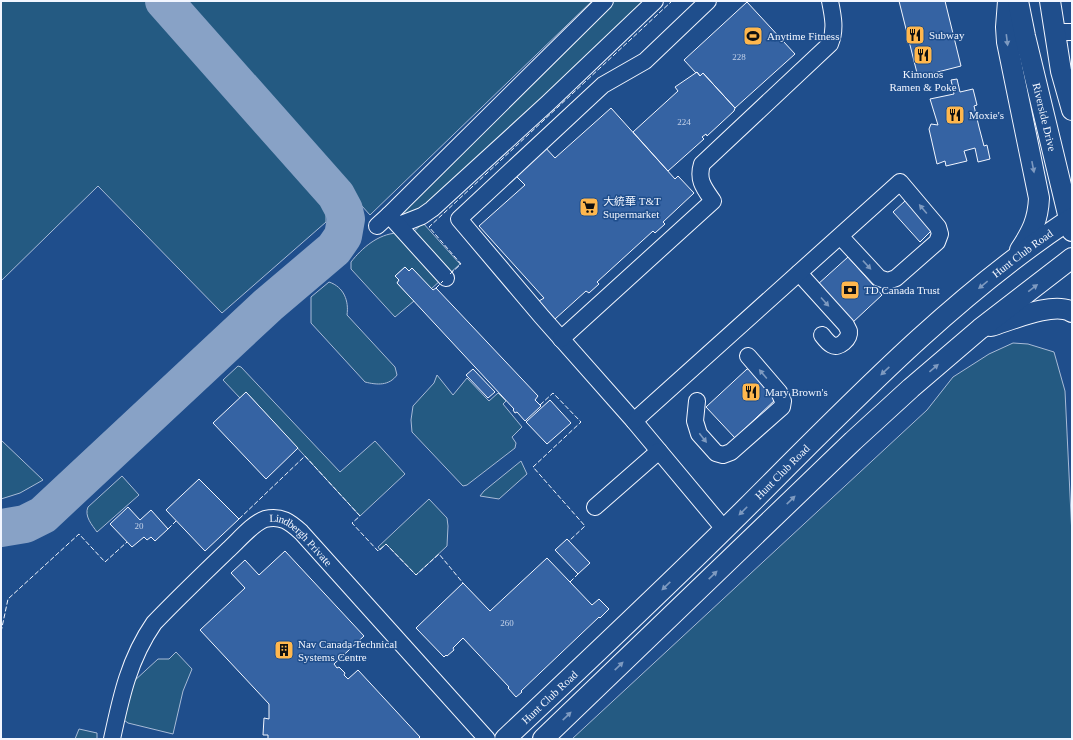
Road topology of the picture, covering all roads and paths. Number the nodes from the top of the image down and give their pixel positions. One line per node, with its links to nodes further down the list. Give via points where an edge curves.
1 (605, 1): 12 (street)
2 (655, 1): 12 (street, via 432,209 422,216)
3 (708, 1): 23 (street, via 645,61 603,85 459,219)
4 (830, 1): 23 (street, via 834,28 830,44 702,164 700,178 713,201)
5 (1008, 1): 17 (main road, one-way to 17, via 1007,42 1039,198 1035,224)
6 (1018, 1): 13 (main road, Riverside Drive)
7 (1050, 1): 8 (main road)
8 (1064, 32): 9 (main road)
9 (1061, 71): 10 (main road); 11 (main road)
10 (1072, 92)
11 (1072, 110)
12 (394, 220): 14 (street); 19 (street)
13 (1071, 223): 17 (main road, Hunt Club Road, via 1051,232)
14 (377, 226)
15 (840, 236): 15 (street, one-way to 15, via 879,278 888,281 896,278 937,242 940,234 938,228 900,182); 18 (street)
16 (1072, 258): 21 (main road, one-way to 16)
17 (1013, 260): 29 (main road, Hunt Club Road, one-way to 29, via 955,307 870,385)
18 (799, 273): 22 (street, one-way to 22, via 849,331 847,339 834,346); 26 (street)
19 (446, 278)
20 (1072, 312): 21 (main road, via 1068,309 1055,308)
21 (980, 330): 30 (main road, one-way to 21, via 910,388)
22 (822, 336)
23 (561, 339): 26 (street)
24 (748, 356): 25 (street, one-way to 24, via 695,421 699,434 716,453 723,455 731,452 782,407 783,401 778,392)
25 (697, 401)
26 (634, 421): 27 (street)
27 (659, 451): 28 (street); 29 (street)
28 (596, 507)
29 (725, 530): 30 (main road); 33 (main road, Hunt Club Road, one-way to 33)
30 (742, 547): 34 (main road, one-way to 30)
31 (112, 739): 32 (street, Lindbergh Private, via 124,685 133,660 154,623 239,539 258,522 271,518 290,522 301,532)
32 (487, 739)
33 (505, 739)
34 (543, 739)

